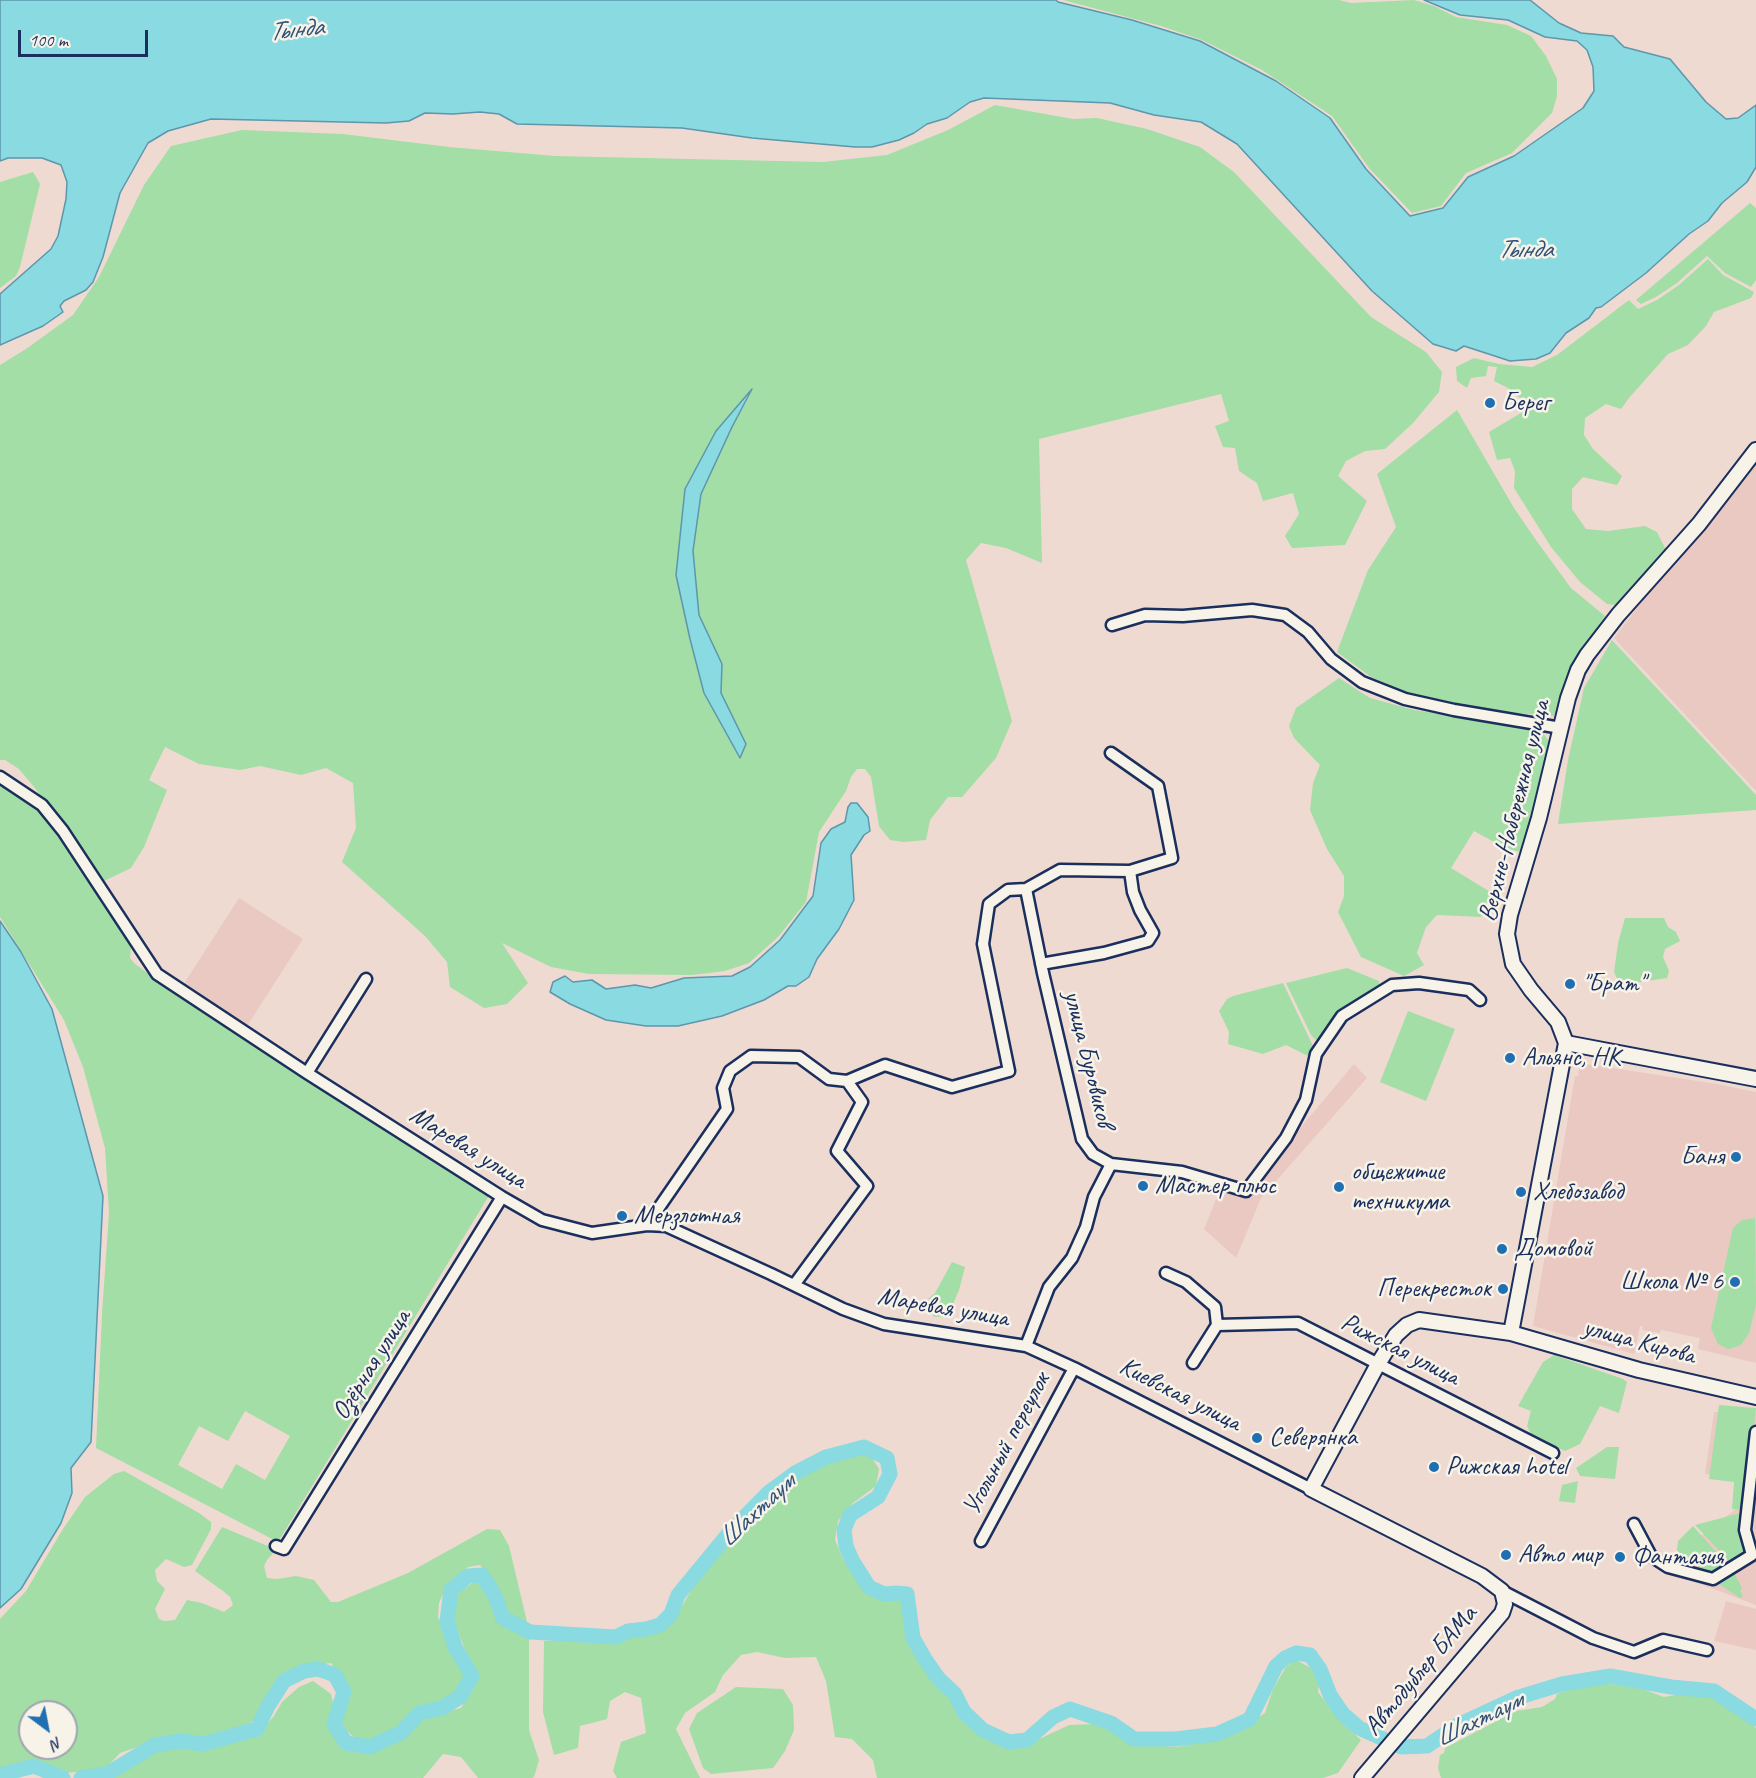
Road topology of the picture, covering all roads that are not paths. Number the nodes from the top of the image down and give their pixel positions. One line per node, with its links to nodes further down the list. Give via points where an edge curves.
1 (1756, 450): 3 (street, Верхне-Набережная улица, via 1700,524 1587,655 1568,698)
2 (1112, 625): 3 (street, via 1145,615 1252,610 1285,615 1362,682 1454,711)
3 (1561, 728): 11 (street, Верхне-Набережная улица, via 1507,934 1513,964 1558,1022)
4 (1111, 753): 6 (street, via 1158,786 1172,858)
5 (0, 777): 12 (street, Маревая улица, via 42,805 63,831 157,974)
6 (1130, 871): 7 (street, via 1060,870); 8 (street, улица Буровиков, via 1133,892 1154,933 1148,941)
7 (1026, 889): 8 (street, улица Буровиков); 14 (street, via 1008,890 989,904 983,944 1009,1071 952,1087 885,1065)
8 (1041, 964): 15 (street, улица Буровиков, via 1082,1139 1093,1154)
9 (366, 979): 12 (street)
10 (1480, 1000): 15 (street, улица Буровиков, via 1469,990 1419,983 1392,985 1342,1016 1316,1054 1306,1100 1286,1138 1246,1191 1182,1172)
11 (1566, 1043): 13 (street); 21 (street)
12 (307, 1073): 16 (street, Маревая улица)
13 (1756, 1079)
14 (847, 1081): 17 (street, via 829,1079 799,1057 750,1056 730,1071 723,1088 727,1109); 19 (street, via 862,1102 837,1151 867,1186)
15 (1111, 1164): 22 (street, via 1094,1197 1072,1258 1049,1287)
16 (502, 1197): 17 (street, Маревая улица, via 542,1220 592,1233); 32 (street, Озёрная улица, via 284,1549)
17 (647, 1225): 19 (street, Маревая улица, via 666,1226)
18 (1166, 1273): 20 (street, via 1186,1282 1215,1307)
19 (794, 1285): 22 (street, Маревая улица, via 884,1324)
20 (1216, 1325): 23 (street); 24 (street, Рижская улица, via 1298,1323)
21 (1511, 1333): 24 (street, улица Кирова, via 1419,1320 1396,1335); 26 (street, улица Кирова, via 1639,1370)
22 (1026, 1346): 25 (street, Киевская улица)
23 (1193, 1363)
24 (1378, 1364): 28 (street, Рижская улица); 29 (street, улица Кирова)
25 (1074, 1368): 29 (street, Киевская улица); 31 (street, Угольный переулок)
26 (1756, 1396)
27 (1756, 1432): 30 (street, via 1745,1530 1752,1555 1713,1579 1668,1567 1651,1556)
28 (1553, 1453)
29 (1311, 1489): 33 (street, Киевская улица, via 1482,1576)
30 (1634, 1524)
31 (981, 1541)
32 (276, 1546)
33 (1502, 1591): 34 (street, via 1593,1638 1634,1652 1663,1640); 35 (street, Автодублер БАМа, via 1502,1613)
34 (1707, 1650)
35 (1366, 1774)

